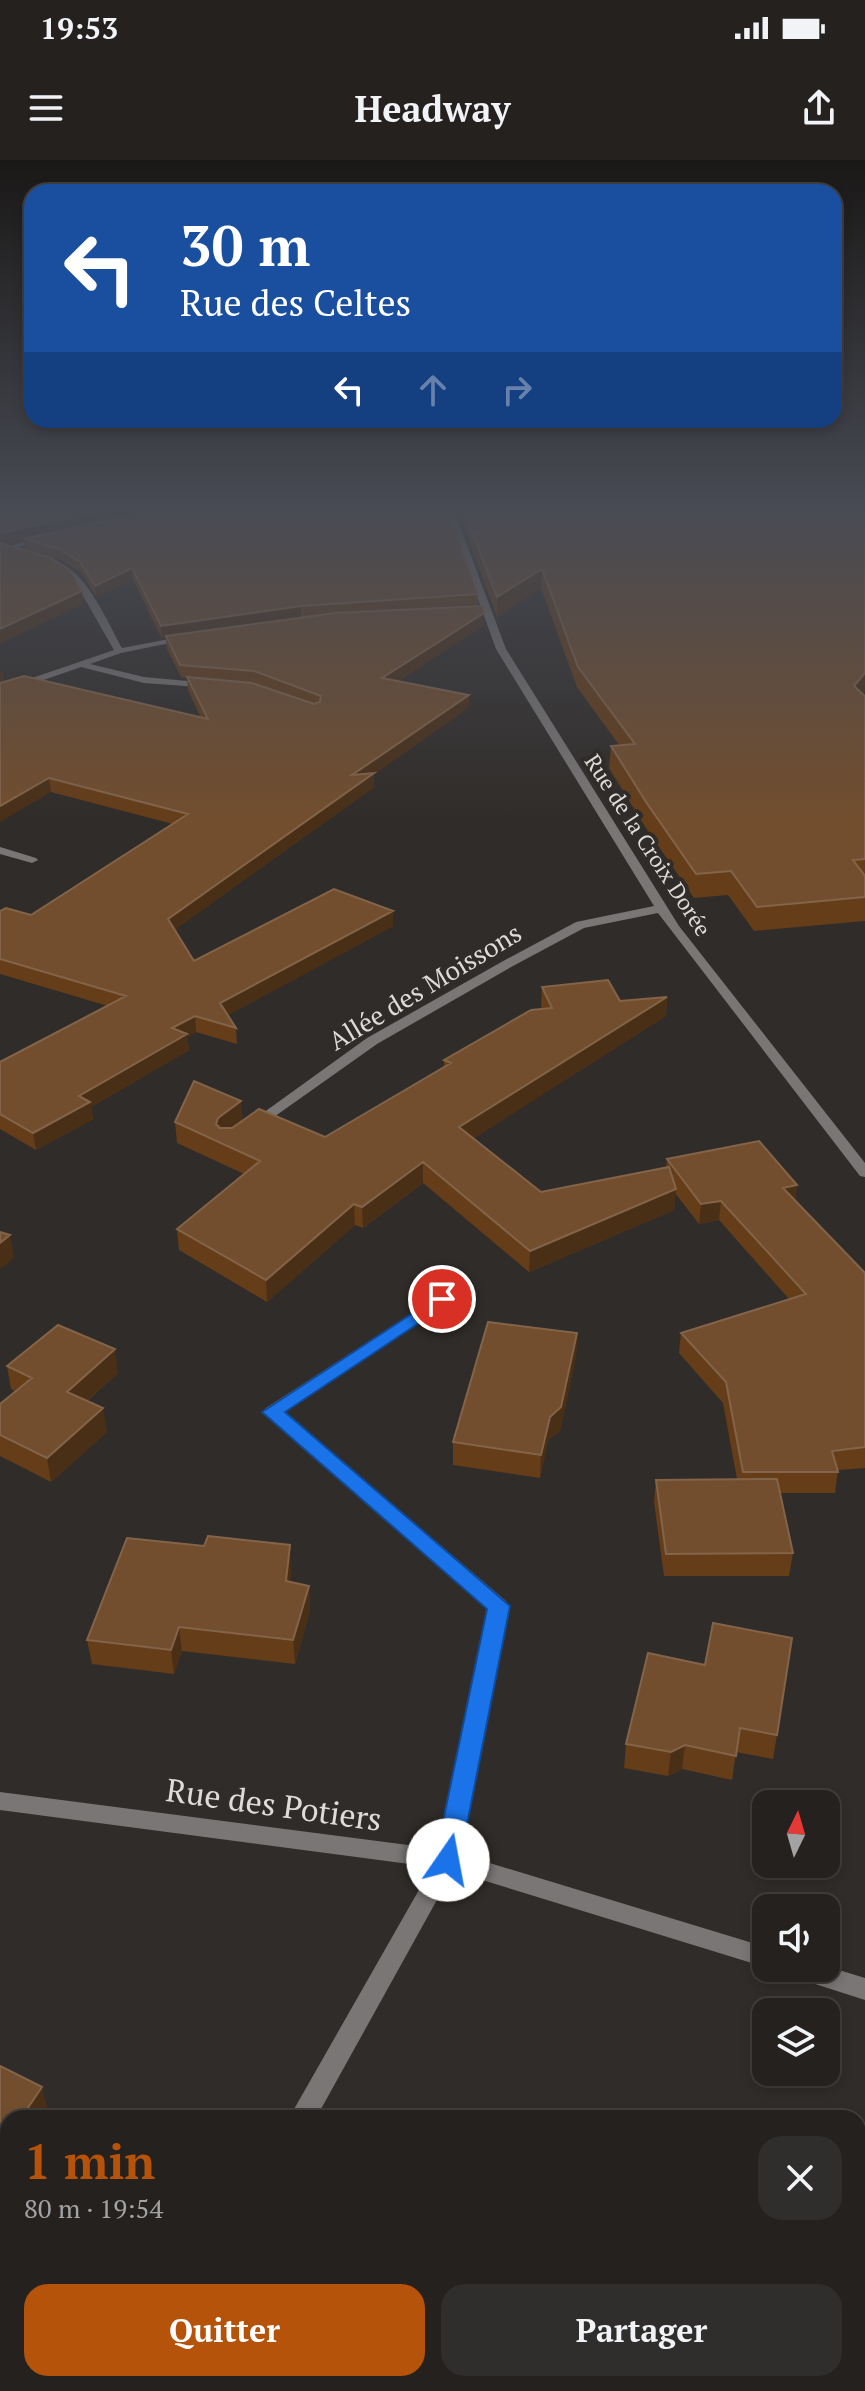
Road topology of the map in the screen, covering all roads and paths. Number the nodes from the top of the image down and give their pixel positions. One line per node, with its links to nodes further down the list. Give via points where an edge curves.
1 (97, 612): 4 (street)
2 (479, 612): 10 (street, Rue de la Croix Dorée)
3 (192, 637): 4 (street)
4 (119, 651): 5 (street)
5 (79, 664): 6 (street, via 144,680); 7 (street)
6 (223, 687)
7 (0, 692)
8 (0, 850): 9 (street)
9 (32, 860)
10 (663, 908): 11 (street, Allée des Moissons, via 580,925 509,963 372,1041); 12 (street, Rue de la Croix Dorée)
11 (239, 1135)
12 (865, 1173)
13 (442, 1299): 15 (street, via 272,1412 499,1606)
14 (0, 1801): 15 (street, Rue des Potiers)
15 (448, 1860): 16 (street, Rue des Potiers); 19 (street)
16 (752, 1954)
17 (840, 1981): 18 (street)
18 (865, 1989)
19 (307, 2110)

